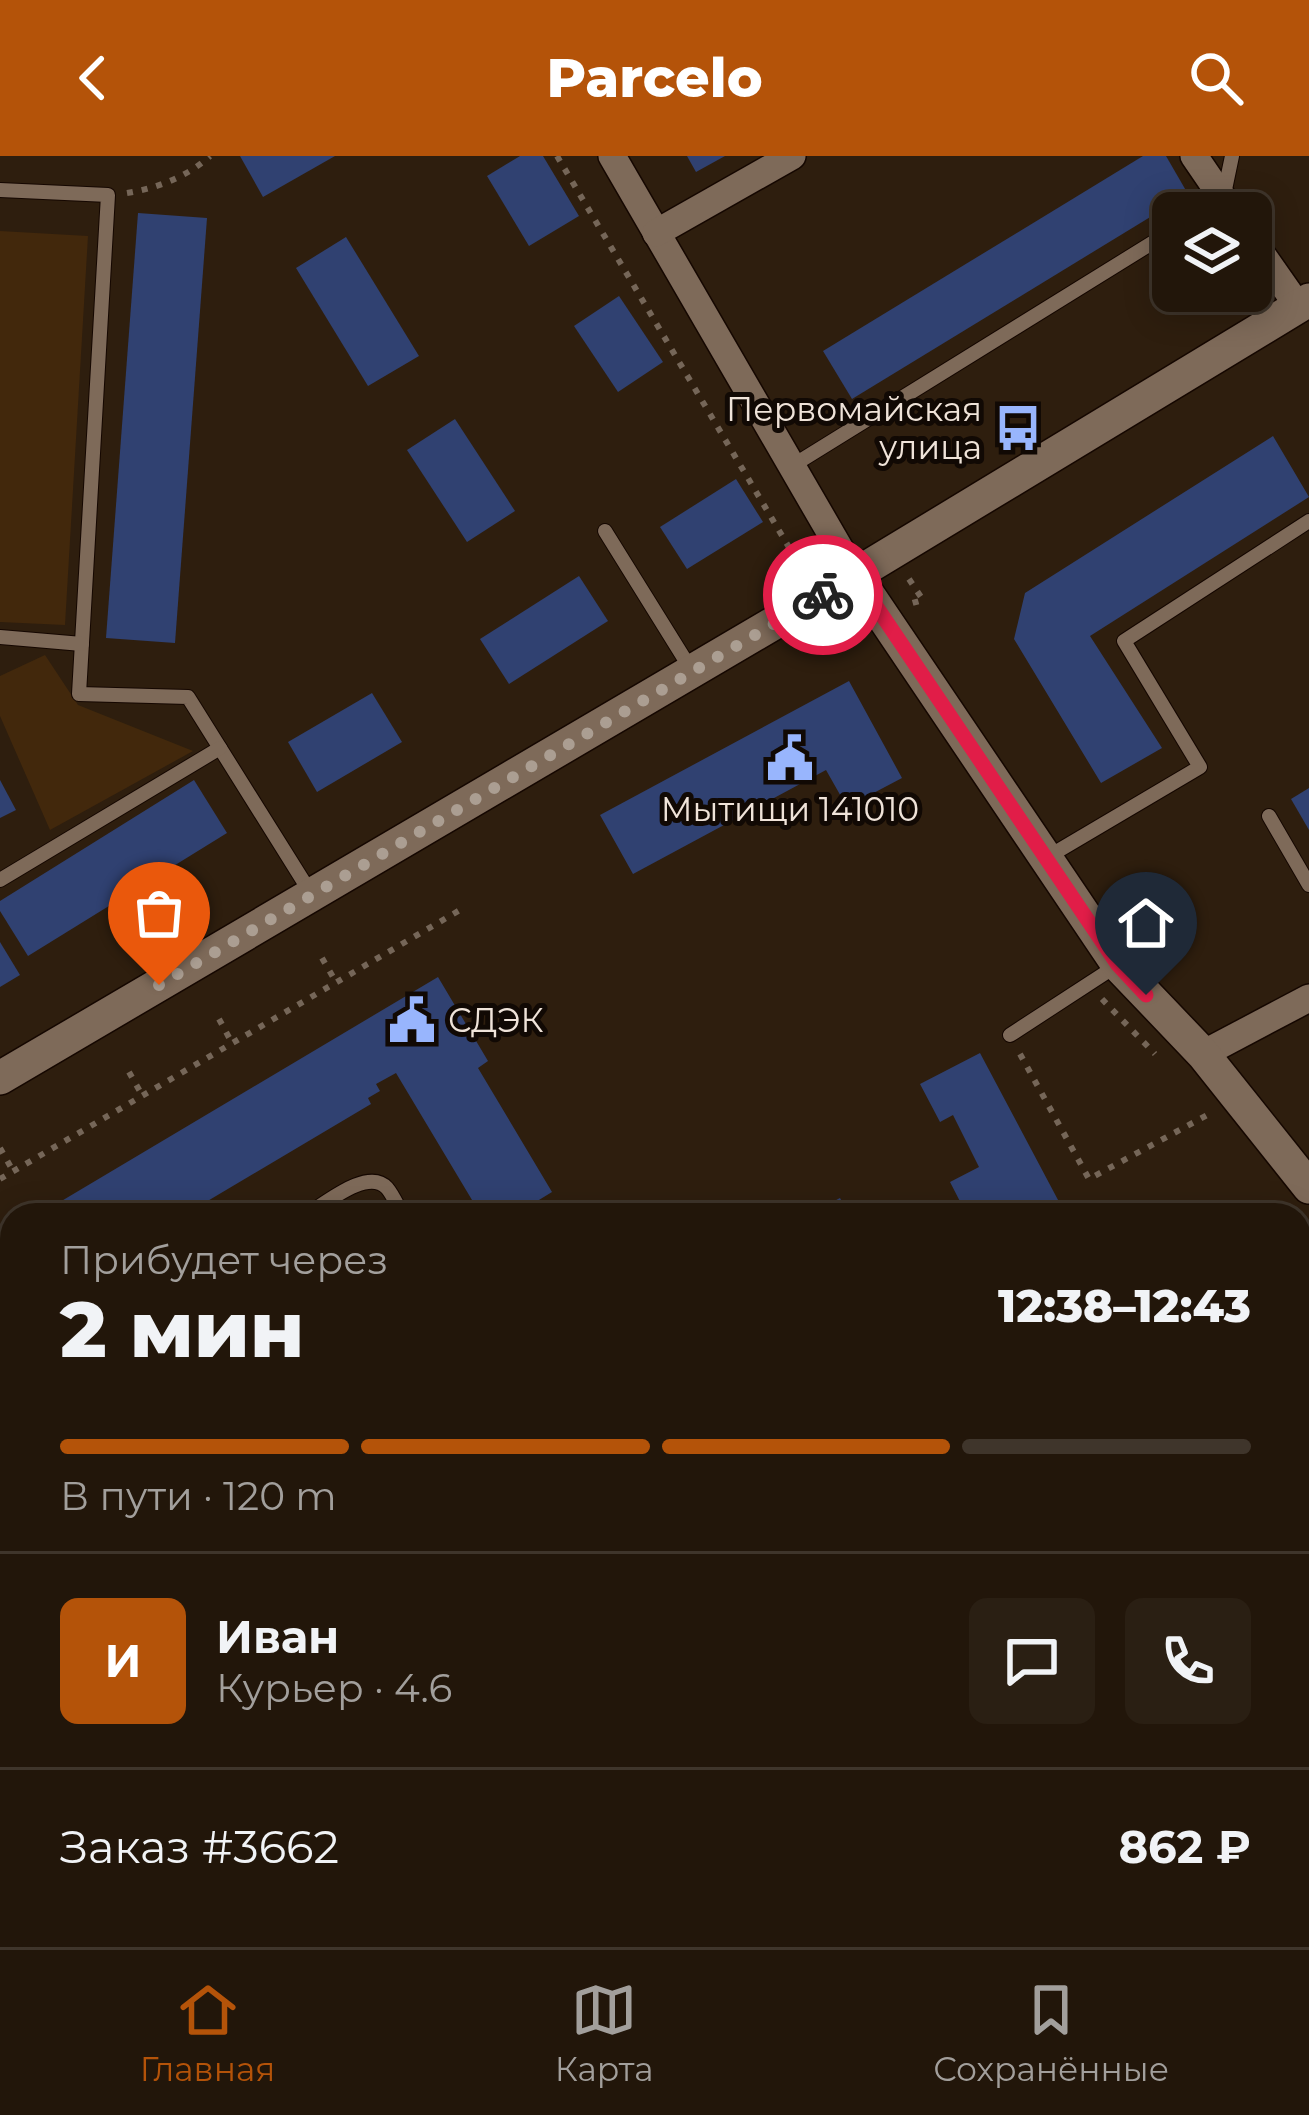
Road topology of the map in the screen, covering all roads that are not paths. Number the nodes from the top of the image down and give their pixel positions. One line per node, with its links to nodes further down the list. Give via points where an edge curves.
1 (612, 156): 8 (street)
2 (792, 156): 8 (street)
3 (1194, 156): 6 (street)
4 (1232, 156): 7 (lane)
5 (0, 190): 17 (lane, via 108,195)
6 (1211, 192)
7 (1223, 192)
8 (656, 233): 12 (street)
9 (1152, 243): 12 (lane)
10 (1272, 267): 11 (street)
11 (1305, 310): 15 (street)
12 (792, 466): 15 (street)
13 (1309, 521): 21 (lane, via 1124,640 1200,767)
14 (605, 531): 18 (lane)
15 (855, 575): 18 (street); 21 (street)
16 (0, 637): 17 (lane)
17 (82, 644): 19 (lane, via 79,694 188,697)
18 (692, 671): 24 (street)
19 (220, 748): 22 (lane); 24 (lane)
20 (1269, 816): 23 (lane)
21 (1045, 859): 25 (street)
22 (0, 880)
23 (1309, 885)
24 (312, 895): 29 (street)
25 (1118, 965): 27 (lane); 28 (street)
26 (1309, 998): 28 (street)
27 (1010, 1035)
28 (1203, 1054): 30 (street)
29 (0, 1078)
30 (1309, 1187)
31 (327, 1203): 32 (lane, via 365,1181 386,1187)
32 (396, 1203)

